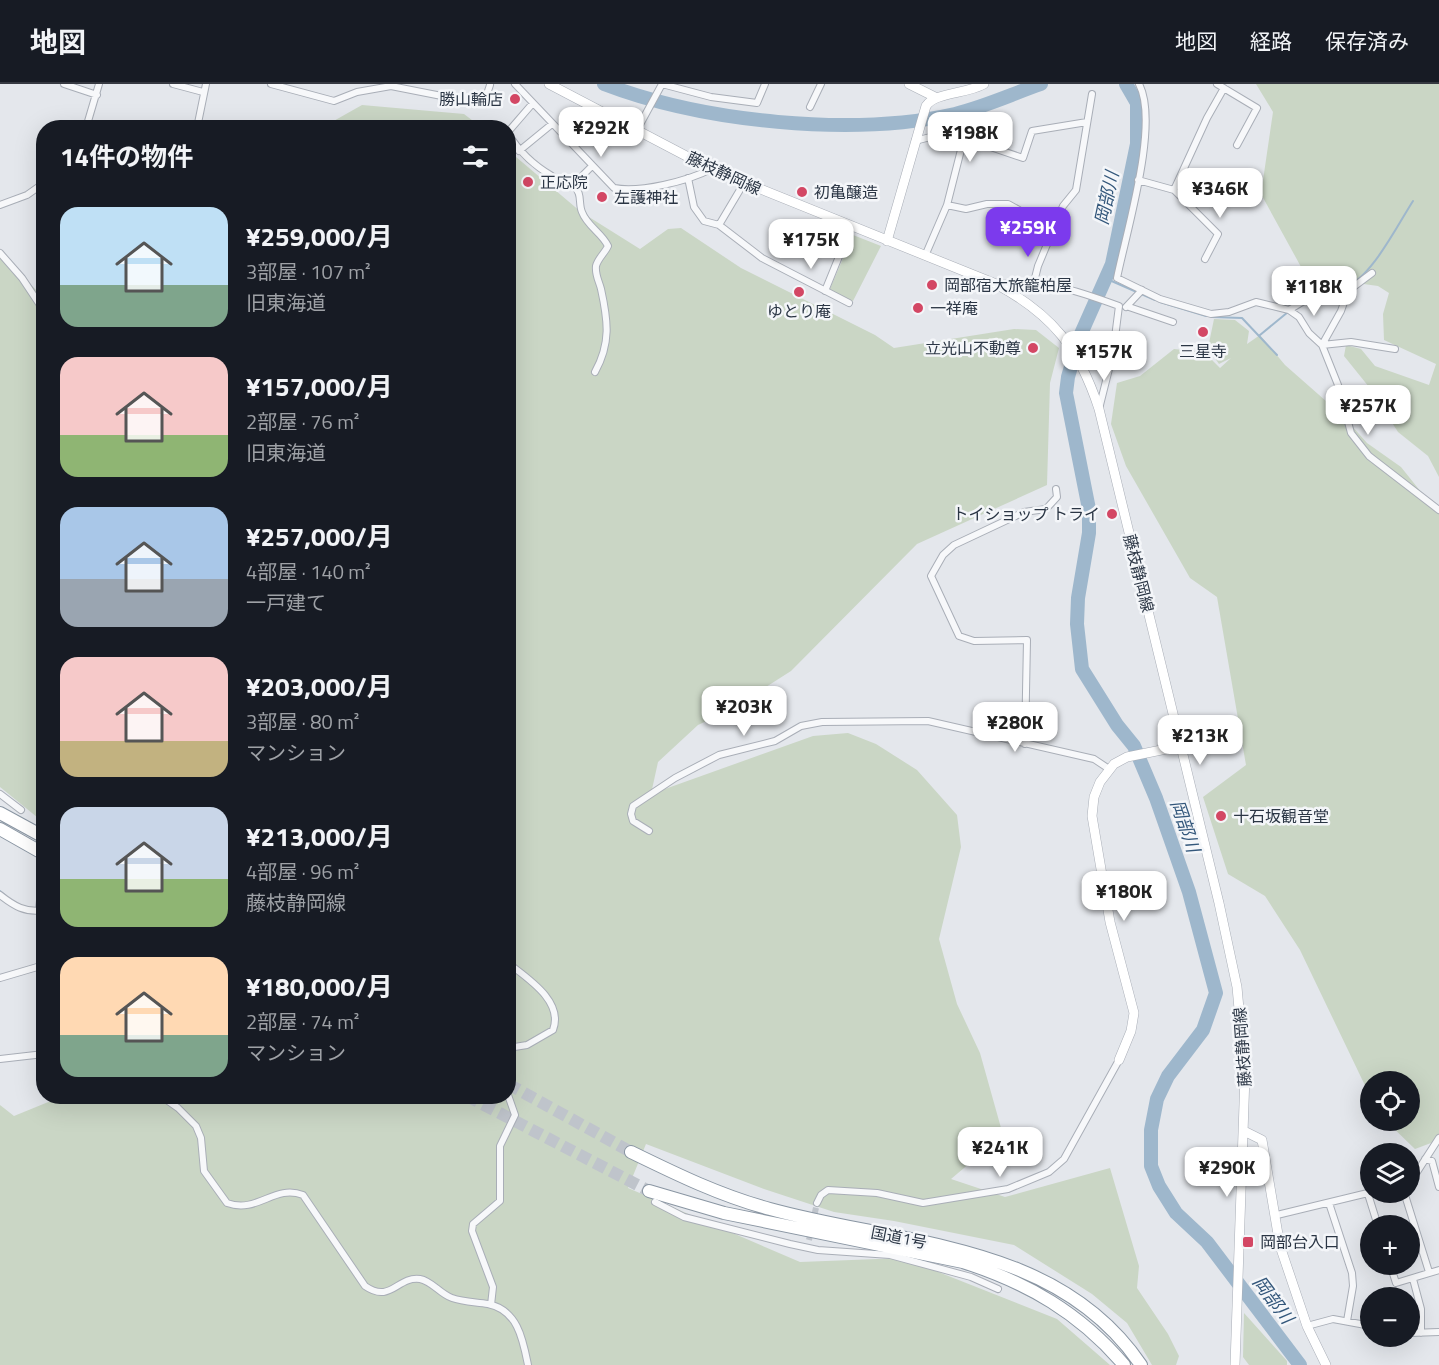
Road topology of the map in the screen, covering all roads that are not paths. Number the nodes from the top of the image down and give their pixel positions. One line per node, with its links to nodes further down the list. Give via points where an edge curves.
1 (64, 84): 21 (street)
2 (99, 84): 21 (street)
3 (173, 84): 19 (street)
4 (206, 84): 19 (street)
5 (271, 84): 18 (street)
6 (309, 84): 18 (street)
7 (489, 84): 18 (street, via 484,100 457,99 391,86 334,100)
8 (515, 84): 23 (street)
9 (549, 84): 30 (main road, 藤枝静岡線)
10 (662, 84): 11 (street, via 711,97 757,103); 30 (street)
11 (765, 84)
12 (820, 84): 24 (street)
13 (909, 84): 22 (main road)
14 (984, 84): 22 (main road)
15 (1139, 84): 39 (street, via 1145,100 1146,125)
16 (1217, 84): 17 (street)
17 (1224, 88): 33 (street, via 1257,108); 43 (street)
18 (306, 92)
19 (203, 93): 26 (street)
20 (1092, 94): 27 (street)
21 (97, 95): 25 (street)
22 (935, 97): 31 (main road, via 926,106)
23 (533, 103): 28 (street); 29 (street)
24 (810, 107)
25 (89, 120)
26 (198, 120)
27 (1087, 122): 32 (street, via 1032,131 1023,158); 49 (street, via 1076,190 1063,206)
28 (516, 123)
29 (552, 124): 35 (street); 36 (street)
30 (637, 130): 37 (main road, 藤枝静岡線)
31 (916, 136): 32 (street, via 953,131 962,133); 48 (main road)
32 (964, 138): 45 (street)
33 (1237, 145)
34 (516, 146): 35 (street)
35 (519, 151): 41 (street, via 551,176)
36 (592, 166): 38 (street, via 609,184 626,190); 41 (street)
37 (711, 169): 38 (street); 40 (main road, 藤枝静岡線)
38 (688, 178): 46 (street, via 696,212)
39 (1138, 180): 43 (street); 56 (street, via 1117,278)
40 (744, 183): 46 (street); 47 (main road, 藤枝静岡線)
41 (573, 185): 67 (street, via 579,193 582,212 608,246 598,261 596,275 608,338)
42 (36, 189): 44 (street)
43 (1174, 190): 52 (street, via 1218,234)
44 (0, 205)
45 (947, 205): 49 (street, via 966,209 1008,204 1019,210 1032,233); 51 (street)
46 (718, 225): 57 (street, via 762,258)
47 (851, 227): 48 (main road, 藤枝静岡線); 57 (street)
48 (887, 241): 51 (main road, 藤枝静岡線)
49 (1047, 242): 54 (street)
50 (0, 253): 59 (street)
51 (925, 256): 55 (main road, 藤枝静岡線)
52 (1204, 259)
53 (1371, 273): 58 (street)
54 (1034, 282): 55 (street); 61 (street, via 1058,285)
55 (996, 284): 68 (main road, 藤枝静岡線, via 1040,311 1068,342 1082,365)
56 (1142, 290): 62 (street); 63 (street, via 1211,314 1257,302)
57 (825, 291): 60 (street)
58 (1348, 291): 63 (street, via 1317,293); 65 (street)
59 (36, 299)
60 (849, 303)
61 (1119, 306): 62 (street); 68 (street)
62 (1129, 307): 64 (street)
63 (1289, 310): 65 (street)
64 (1173, 322)
65 (1322, 345): 66 (street, via 1351,342); 70 (street, via 1351,433 1369,456)
66 (1395, 349)
67 (595, 372)
68 (1099, 410): 72 (main road, 藤枝静岡線)
69 (1056, 489): 71 (street, via 1058,497 1046,509 1024,512 954,545 943,555 932,576 959,636 974,641 1027,640)
70 (1439, 510)
71 (1025, 744): 73 (street, via 1094,759); 78 (street, via 928,721 822,722 801,726 775,741 719,755 633,806 633,821)
72 (1181, 746): 73 (main road, via 1127,757); 92 (main road, 藤枝静岡線, via 1237,987 1244,1034)
73 (1109, 769): 89 (main road, via 1094,797 1092,816 1110,922 1134,1013)
74 (0, 794): 75 (street)
75 (21, 810)
76 (0, 813): 79 (highway)
77 (0, 829): 80 (highway)
78 (649, 831)
79 (36, 833)
80 (36, 849)
81 (0, 895): 82 (street, via 27,911)
82 (36, 910)
83 (36, 967): 85 (street)
84 (516, 969): 86 (street, via 542,990 556,1024 553,1030 527,1045)
85 (0, 978)
86 (516, 1047)
87 (36, 1055): 88 (street)
88 (0, 1059)
89 (1119, 1059): 100 (street, via 1064,1159 1049,1172 1008,1189 922,1203 877,1193 828,1190)
90 (172, 1104): 111 (street, via 195,1125 201,1138 204,1171 227,1203 249,1207 293,1191 303,1195 365,1286 373,1291 384,1293 408,1280 421,1279 448,1297)
91 (511, 1104): 111 (street, via 515,1115 501,1146 500,1202 473,1224 472,1231 493,1287)
92 (1244, 1131): 103 (main road, via 1262,1140); 120 (main road, 藤枝静岡線)
93 (1439, 1138): 95 (street)
94 (631, 1152): 119 (highway, 国道1号, via 702,1186 768,1209 953,1248 1023,1269 1083,1304 1116,1332)
95 (1425, 1159): 96 (street); 97 (street, via 1432,1161)
96 (1420, 1167)
97 (1439, 1187)
98 (1360, 1195): 101 (street)
99 (652, 1197): 105 (street, via 684,1216); 118 (highway, 国道1号, via 963,1262 996,1273 1035,1290 1075,1316)
100 (817, 1203)
101 (1329, 1203): 103 (street); 112 (street, via 1352,1273)
102 (1407, 1203): 107 (street)
103 (1276, 1215): 114 (main road, via 1280,1246)
104 (809, 1240): 105 (street)
105 (808, 1248): 110 (street, via 890,1255 971,1276)
106 (1439, 1270): 107 (street)
107 (1429, 1272): 109 (street)
108 (1393, 1275): 109 (street, via 1396,1284)
109 (1413, 1279): 116 (street, via 1422,1309)
110 (998, 1289)
111 (491, 1305): 117 (street, via 516,1322)
112 (1347, 1322): 113 (street); 114 (street, via 1333,1319)
113 (1360, 1324)
114 (1307, 1326): 121 (main road)
115 (1439, 1332): 116 (street)
116 (1421, 1333)
117 (528, 1365)
118 (1124, 1365)
119 (1142, 1365)
120 (1235, 1365)
121 (1326, 1365)

